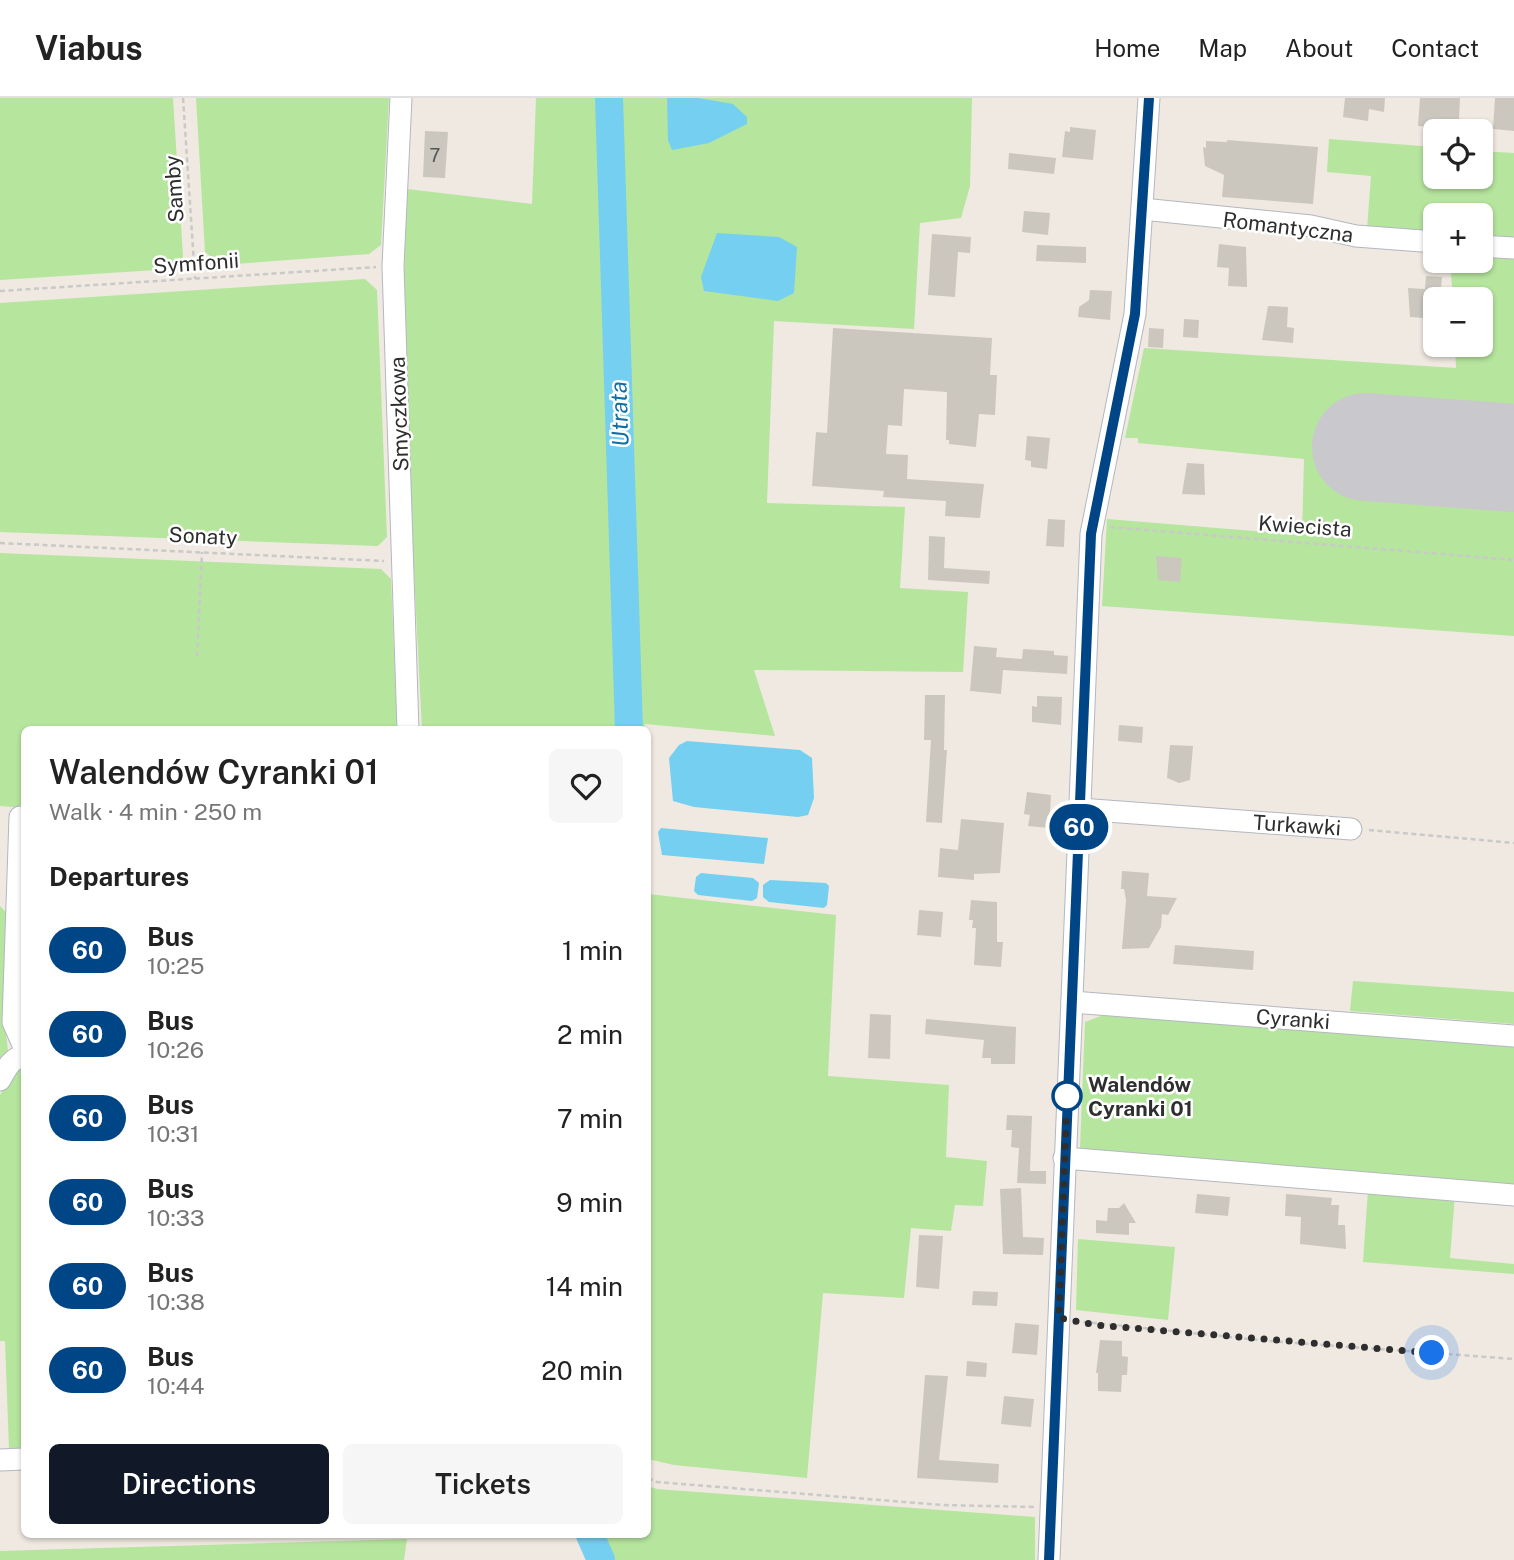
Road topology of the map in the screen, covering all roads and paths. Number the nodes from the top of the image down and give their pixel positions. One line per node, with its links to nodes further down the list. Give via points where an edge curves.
1 (183, 98): 9 (path, Samby)
2 (401, 98): 8 (street, Smyczkowa)
3 (1149, 98): 4 (street)
4 (1142, 209): 5 (street, Romantyczna); 11 (street, via 1135,314)
5 (1423, 241)
6 (1493, 247): 7 (street)
7 (1514, 248)
8 (393, 266): 9 (path, Symfonii); 15 (street, Smyczkowa)
9 (195, 279): 10 (path, Symfonii)
10 (0, 291)
11 (1093, 526): 14 (path, Kwiecista); 18 (street)
12 (0, 543): 13 (path, Sonaty)
13 (202, 552): 15 (path, Sonaty); 16 (path)
14 (1514, 560)
15 (404, 562): 17 (street, Smyczkowa)
16 (197, 656)
17 (408, 726)
18 (1080, 809): 20 (street, Turkawki); 23 (street)
19 (21, 817): 22 (street)
20 (1352, 829): 21 (path, Turkawki)
21 (1514, 843)
22 (9, 886): 25 (street, via 13,1022)
23 (1072, 1002): 24 (street, Cyranki); 28 (street)
24 (1514, 1036)
25 (21, 1040)
26 (21, 1056): 27 (street, via 8,1065)
27 (0, 1080)
28 (1064, 1158): 29 (street); 30 (street)
29 (1514, 1195)
30 (1059, 1318): 31 (path, via 1096,1325); 35 (street)
31 (1514, 1359)
32 (21, 1459): 33 (street)
33 (0, 1460)
34 (651, 1479): 35 (path, via 942,1505)
35 (1052, 1507): 36 (street)
36 (1049, 1560)

